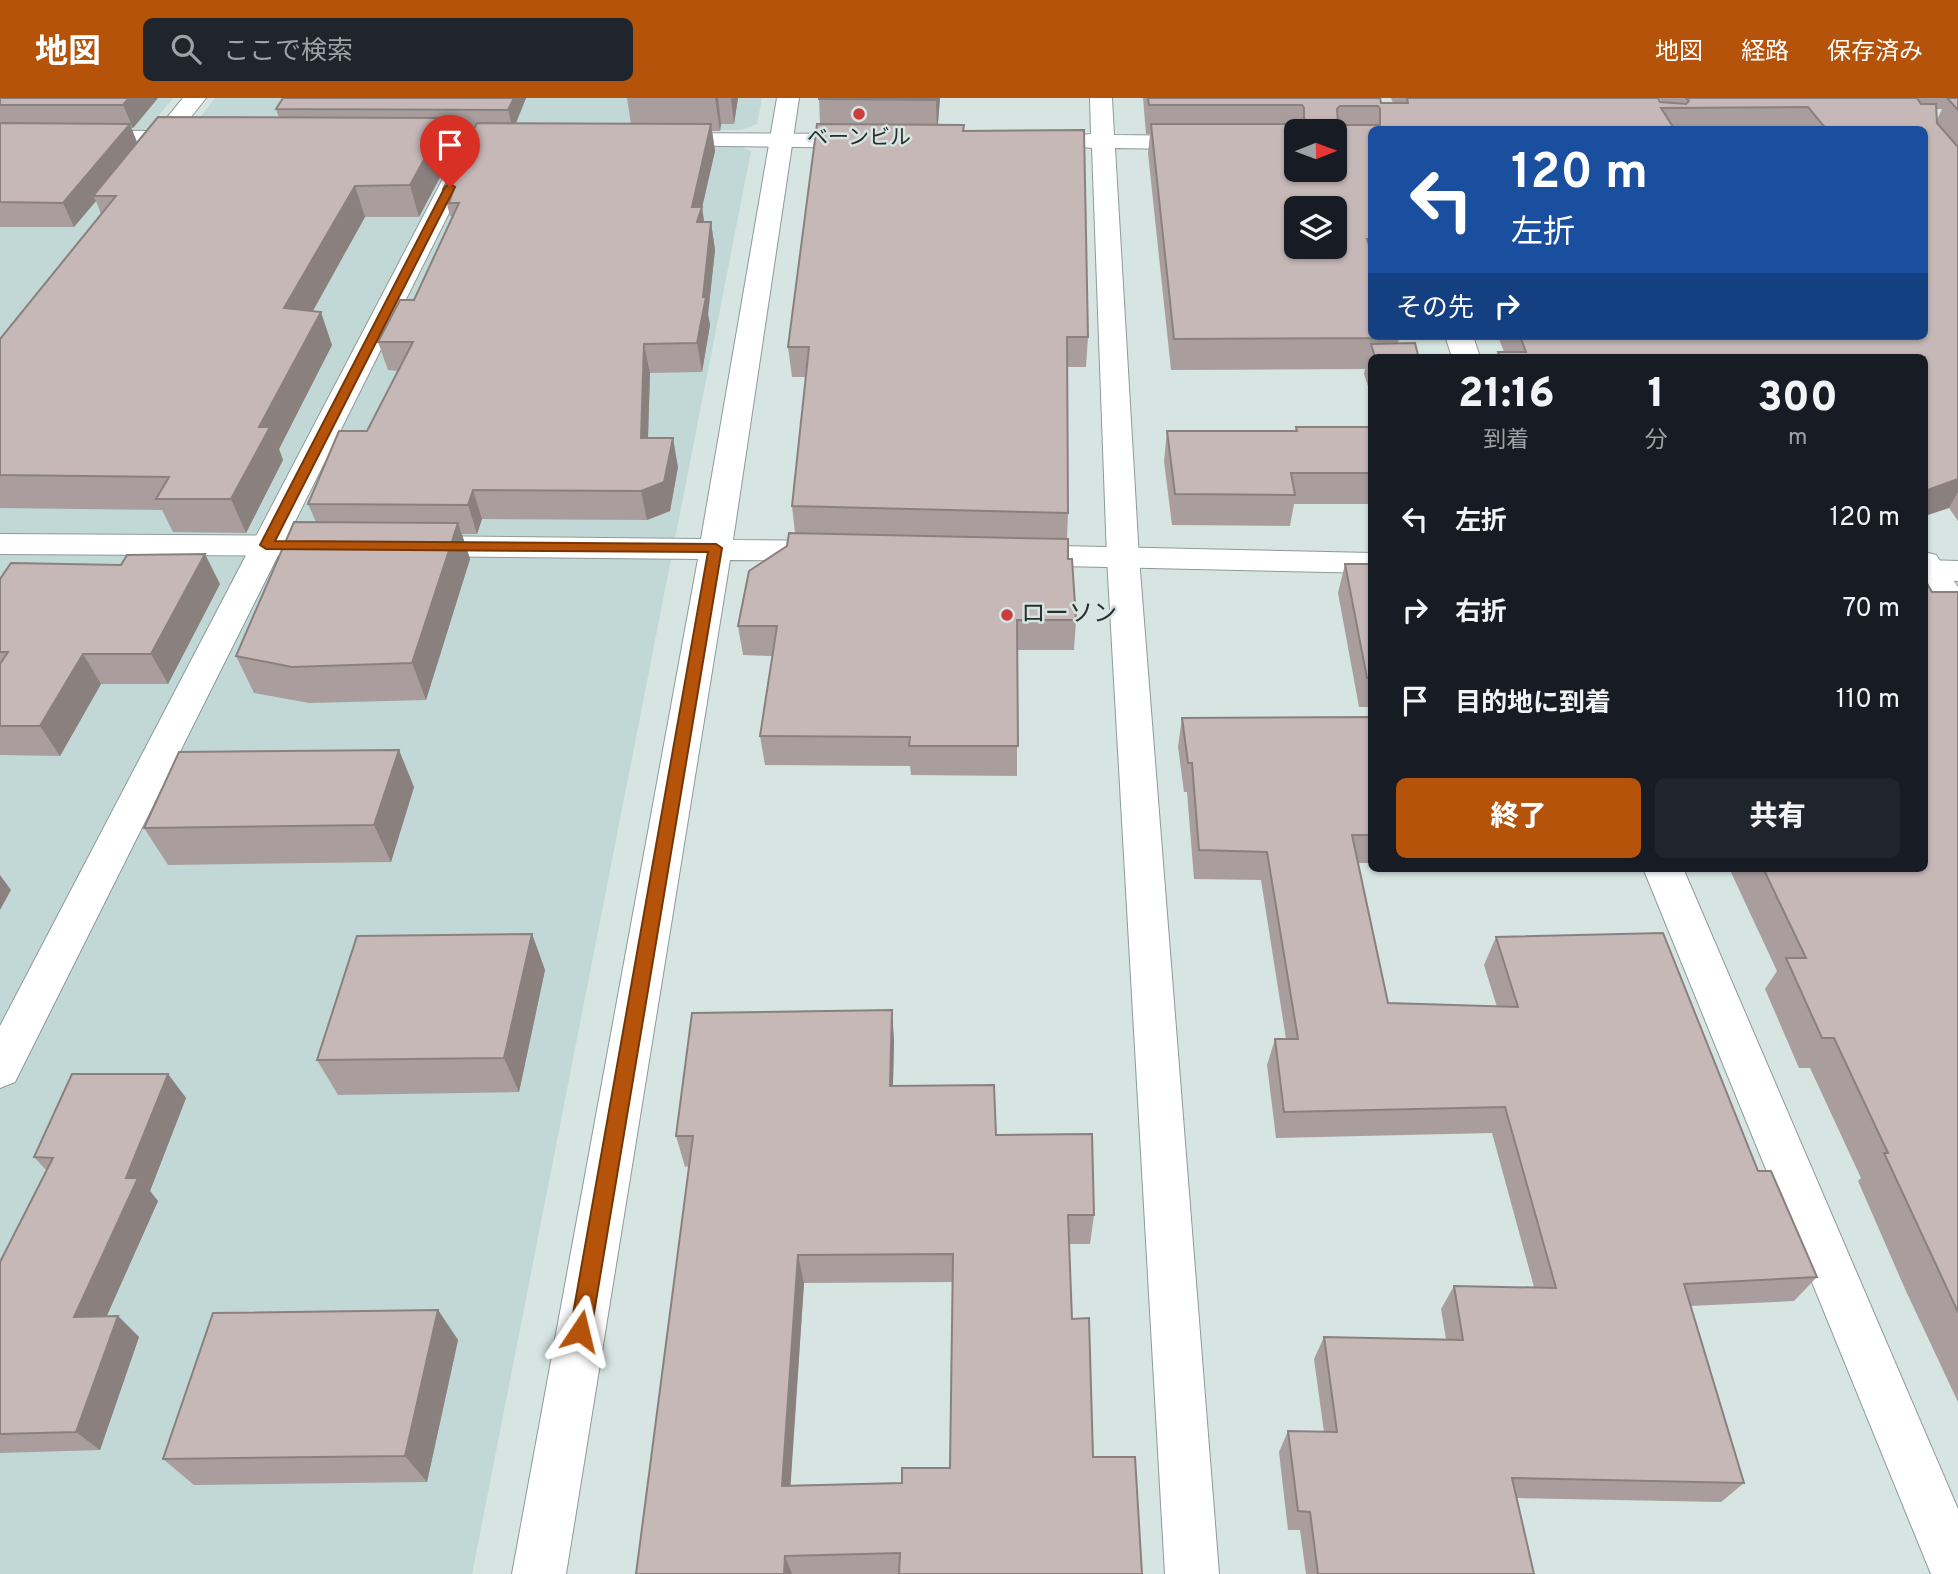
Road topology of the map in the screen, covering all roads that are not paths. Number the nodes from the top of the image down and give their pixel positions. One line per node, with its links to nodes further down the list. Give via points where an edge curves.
1 (195, 98): 5 (street)
2 (788, 98): 11 (street)
3 (1101, 98): 14 (street)
4 (0, 137): 5 (street)
5 (163, 138): 6 (street); 16 (street)
6 (217, 138)
7 (379, 139): 8 (street)
8 (474, 139): 9 (street); 18 (street)
9 (544, 139)
10 (641, 140): 11 (street)
11 (781, 140): 12 (street); 19 (street)
12 (889, 141)
13 (1051, 141): 14 (street)
14 (1105, 141): 15 (street); 22 (street)
15 (1284, 144)
16 (137, 170)
17 (0, 544): 18 (street)
18 (266, 545): 19 (street); 27 (street)
19 (716, 548): 20 (street); 28 (street)
20 (865, 551)
21 (987, 554): 22 (street)
22 (1123, 558): 23 (street); 29 (street)
23 (1368, 563)
24 (1935, 568): 25 (street)
25 (1958, 614)
26 (1665, 872): 30 (street)
27 (0, 1069)
28 (539, 1574)
29 (1192, 1574)
30 (1958, 1574)

